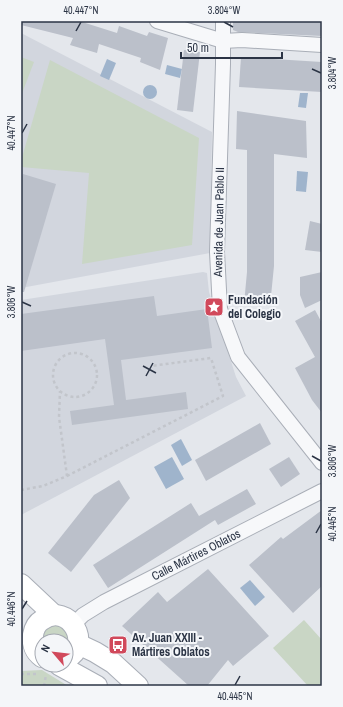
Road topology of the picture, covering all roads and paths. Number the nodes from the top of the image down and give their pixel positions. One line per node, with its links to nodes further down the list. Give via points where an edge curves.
1 (157, 21): 3 (street)
2 (223, 21): 3 (street, Avenida de Juan Pablo II)
3 (223, 41): 4 (street); 7 (street, Avenida de Juan Pablo II, via 217,252 220,309 238,357)
4 (322, 45)
5 (151, 366): 8 (path, via 211,358 223,396)
6 (60, 391): 6 (path, via 53,378 56,364 61,358 74,353 88,357 96,369 96,382 92,389 87,394 73,397); 8 (path, via 59,417)
7 (322, 463)
8 (67, 476): 9 (path, via 43,486)
9 (21, 490)
10 (322, 491): 13 (street, Calle Mártires Oblatos, via 104,602)
11 (21, 584): 12 (main road)
12 (54, 616): 13 (main road, via 62,616); 15 (main road, via 47,617 36,626 32,641)
13 (74, 624): 14 (main road, via 77,630)
14 (74, 643)
15 (34, 645)
16 (74, 652): 21 (main road, via 96,652 113,663)
17 (43, 673): 19 (path)
18 (70, 673): 20 (main road)
19 (44, 686)
20 (96, 686)
21 (138, 686)

